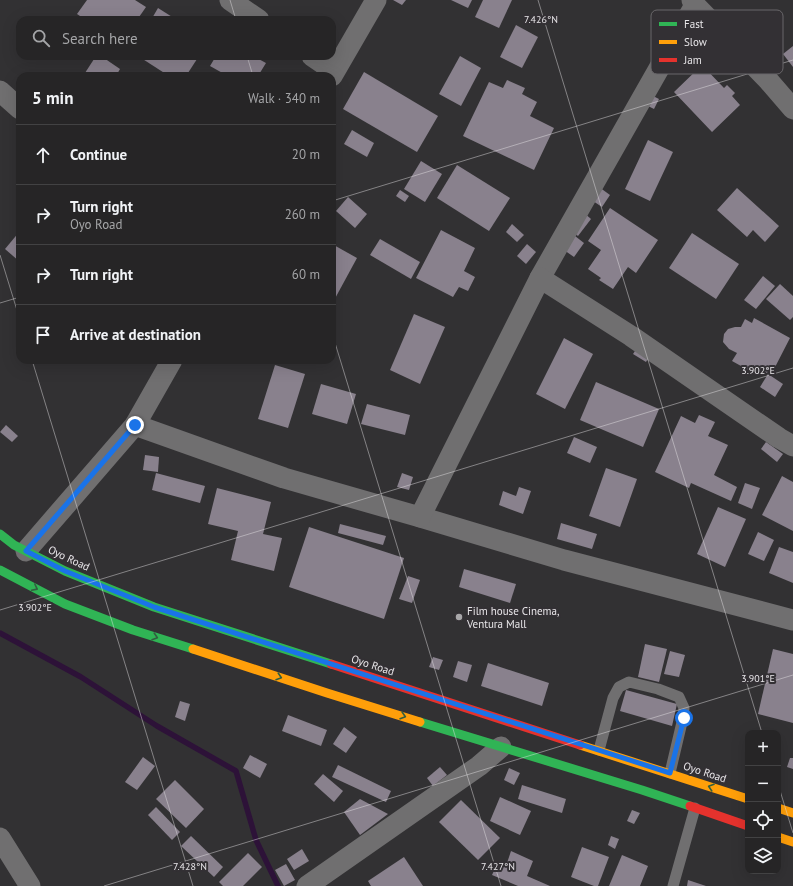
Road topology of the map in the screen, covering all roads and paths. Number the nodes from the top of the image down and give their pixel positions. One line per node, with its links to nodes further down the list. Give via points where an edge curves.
1 (230, 0): 5 (street)
2 (376, 0): 8 (street)
3 (693, 2): 4 (street)
4 (701, 10)
5 (253, 16)
6 (317, 60): 7 (street)
7 (331, 72)
8 (334, 72)
9 (653, 74): 14 (street)
10 (762, 74): 13 (street)
11 (0, 91): 12 (street)
12 (16, 105)
13 (793, 109)
14 (540, 278): 17 (street, via 631,336); 18 (street)
15 (170, 364): 16 (street)
16 (135, 425): 18 (street, via 284,478); 20 (street)
17 (793, 446)
18 (420, 517): 22 (street, via 564,560)
19 (0, 534): 20 (main road, Oyo Road)
20 (26, 551): 24 (main road, Oyo Road, via 65,571 154,607)
21 (0, 570): 23 (main road, one-way to 23, via 65,604 133,630)
22 (793, 620)
23 (501, 746): 27 (main road); 35 (street, via 479,766)
24 (600, 750): 25 (main road, Oyo Road); 25 (lane, via 613,698 619,687 629,682 658,689 679,697 684,708 684,718)
25 (670, 773): 26 (main road, Oyo Road, one-way to 25)
26 (745, 798)
27 (695, 808): 30 (main road); 36 (lane)
28 (781, 809): 29 (main road)
29 (793, 813)
30 (745, 825)
31 (0, 838): 34 (street)
32 (781, 838): 33 (main road)
33 (793, 842)
34 (30, 886)
35 (307, 886)
36 (673, 886)

